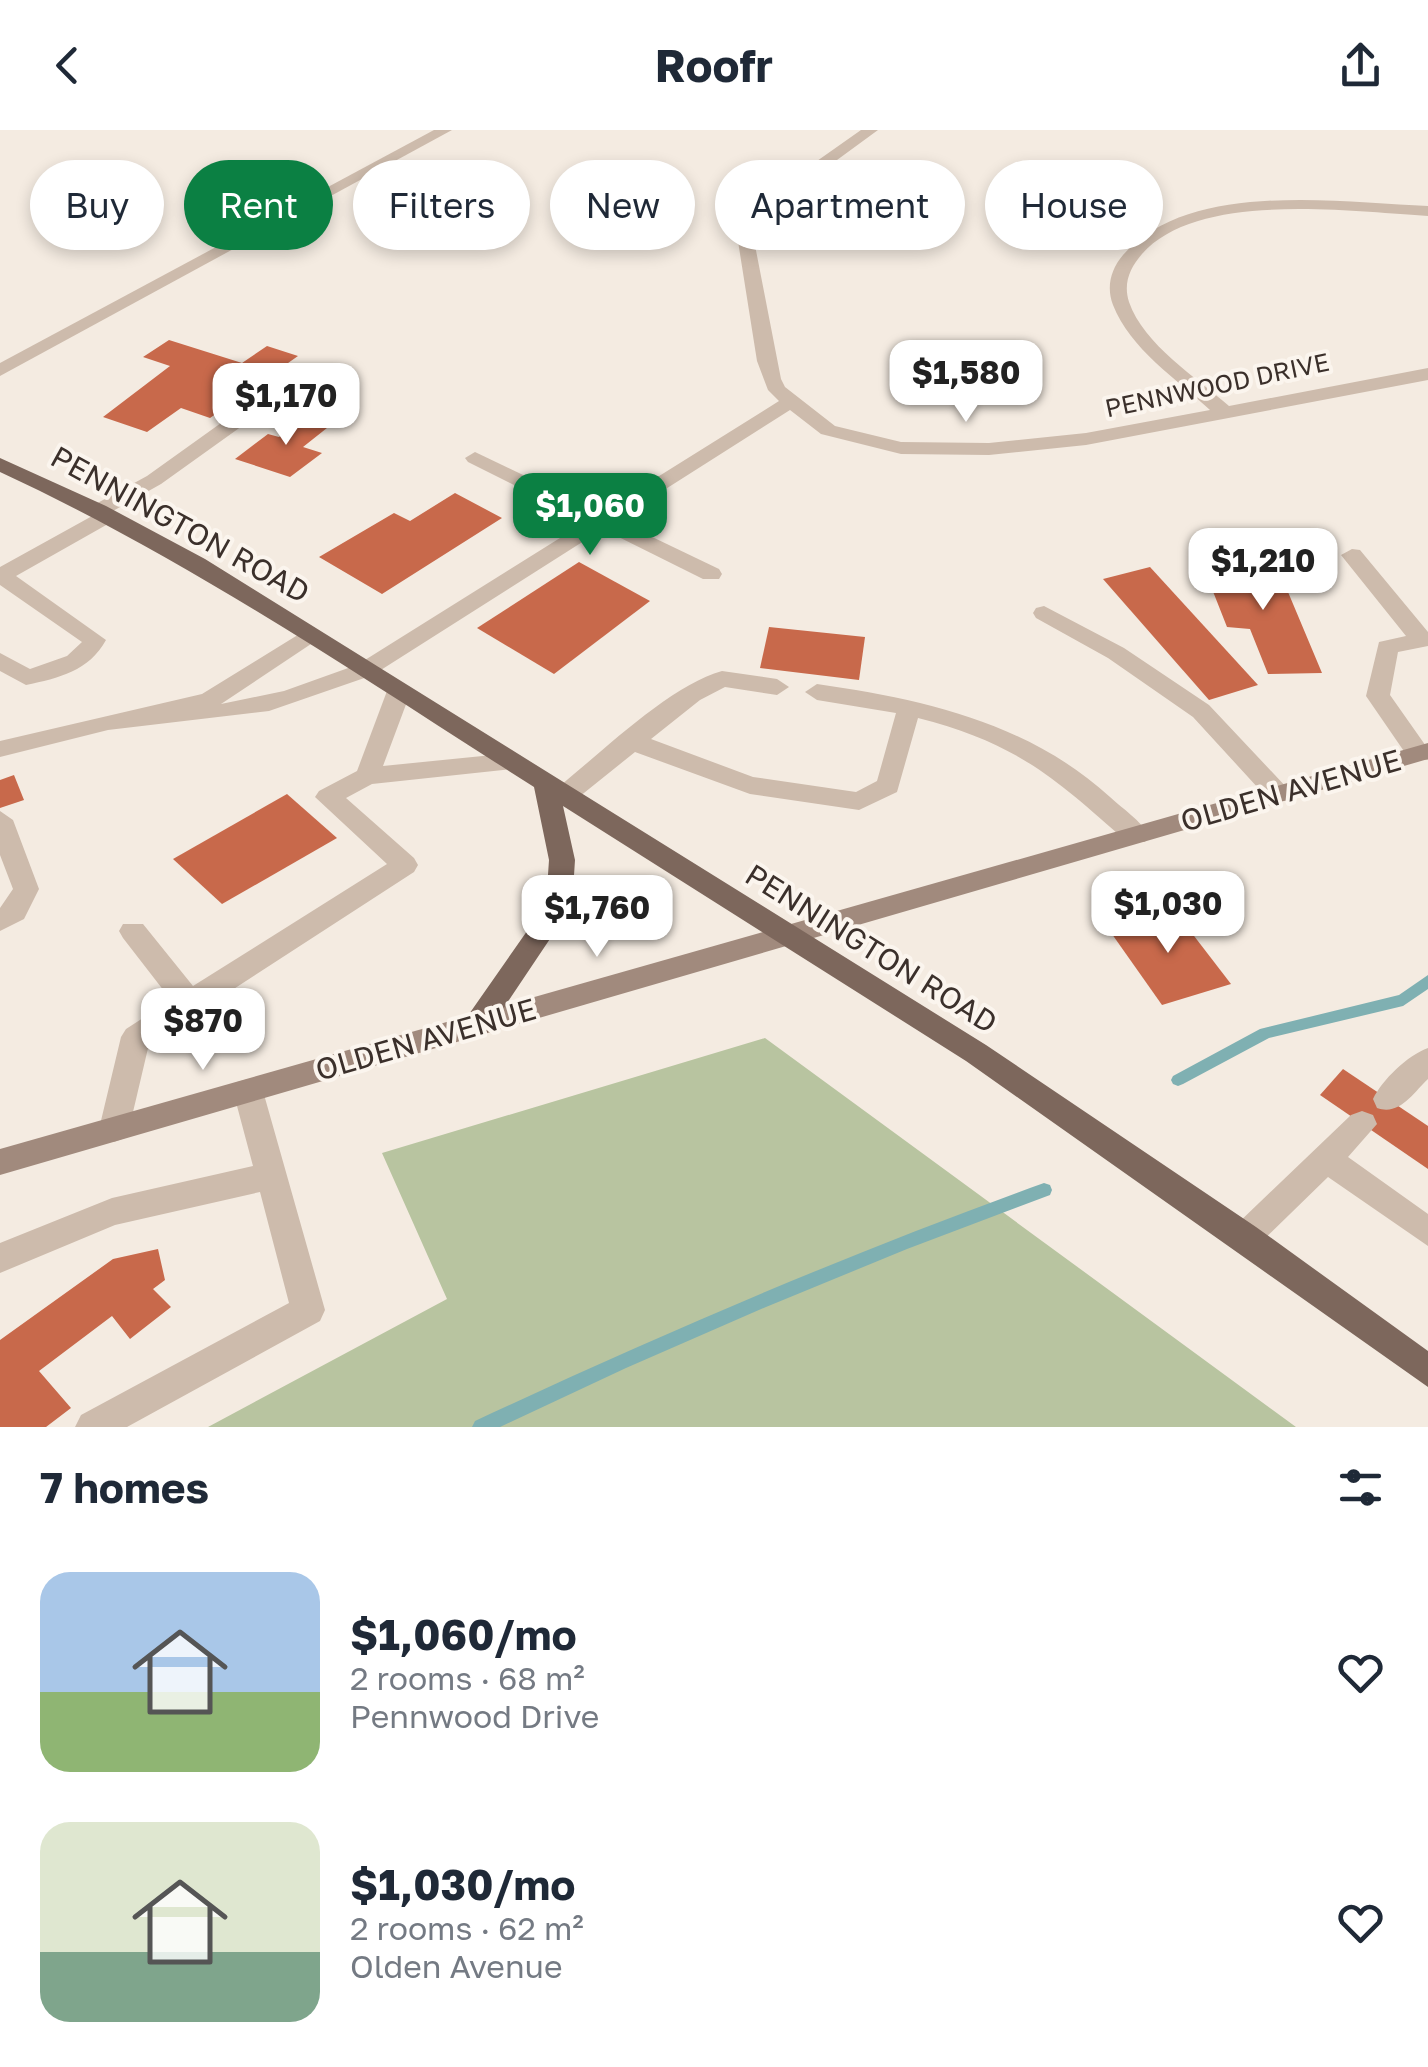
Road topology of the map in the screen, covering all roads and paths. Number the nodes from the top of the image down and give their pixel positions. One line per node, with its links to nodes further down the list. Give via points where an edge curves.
1 (446, 130): 4 (street)
2 (870, 130): 7 (street, via 760,209 745,235 774,385)
3 (1428, 211): 8 (street, via 1219,212 1166,228 1129,254 1119,273 1123,308 1136,329)
4 (0, 370)
5 (1428, 374): 8 (street, PENNWOOD DRIVE)
6 (311, 392): 11 (street, via 249,412)
7 (788, 403): 8 (street, PENNWOOD DRIVE, via 860,439 966,449 1088,441); 12 (street)
8 (1224, 412)
9 (475, 458): 12 (street)
10 (0, 464): 11 (main road, PENNINGTON ROAD)
11 (103, 513): 15 (street); 17 (main road, PENNINGTON ROAD)
12 (602, 520): 14 (street); 20 (street)
13 (1352, 555): 18 (street)
14 (711, 574)
15 (0, 576): 19 (street, via 95,640 74,662 26,677)
16 (1044, 614): 32 (street, via 1201,710)
17 (309, 634): 20 (main road, PENNINGTON ROAD); 25 (street, via 210,700)
18 (1425, 640): 28 (street, via 1387,648 1378,696)
19 (0, 660)
20 (365, 670): 22 (main road, PENNINGTON ROAD); 25 (street, via 291,701 218,716)
21 (777, 687): 26 (street, via 722,679)
22 (399, 691): 29 (main road, PENNINGTON ROAD); 30 (street)
23 (817, 692): 24 (street)
24 (909, 709): 26 (street, via 888,786 859,800 750,785); 34 (street, via 970,726 1048,761)
25 (168, 712): 27 (street)
26 (631, 742): 31 (street)
27 (0, 749)
28 (1424, 753): 32 (main road, OLDEN AVENUE)
29 (512, 762): 30 (street); 31 (main road, PENNINGTON ROAD)
30 (367, 776): 38 (street, via 328,797 405,865)
31 (555, 788): 37 (main road, PENNINGTON ROAD); 39 (main road, via 559,906)
32 (1279, 794): 34 (main road, OLDEN AVENUE)
33 (0, 820): 35 (street, via 26,889 14,912)
34 (1136, 836): 37 (main road, OLDEN AVENUE)
35 (0, 921)
36 (133, 931): 38 (street)
37 (789, 935): 39 (main road, OLDEN AVENUE); 49 (main road, PENNINGTON ROAD, via 976,1053)
38 (189, 1002): 44 (street, via 136,1036)
39 (477, 1025): 41 (main road, OLDEN AVENUE)
40 (1428, 1060): 42 (street)
41 (248, 1091): 44 (main road, OLDEN AVENUE); 47 (street)
42 (1388, 1099)
43 (1362, 1124): 45 (street)
44 (114, 1130): 46 (main road, OLDEN AVENUE)
45 (1326, 1159): 48 (street); 49 (street)
46 (0, 1162)
47 (271, 1176): 50 (street, via 112,1212); 52 (street, via 308,1310)
48 (1428, 1232)
49 (1245, 1238): 51 (main road, PENNINGTON ROAD)
50 (0, 1258)
51 (1428, 1371)
52 (94, 1427)

